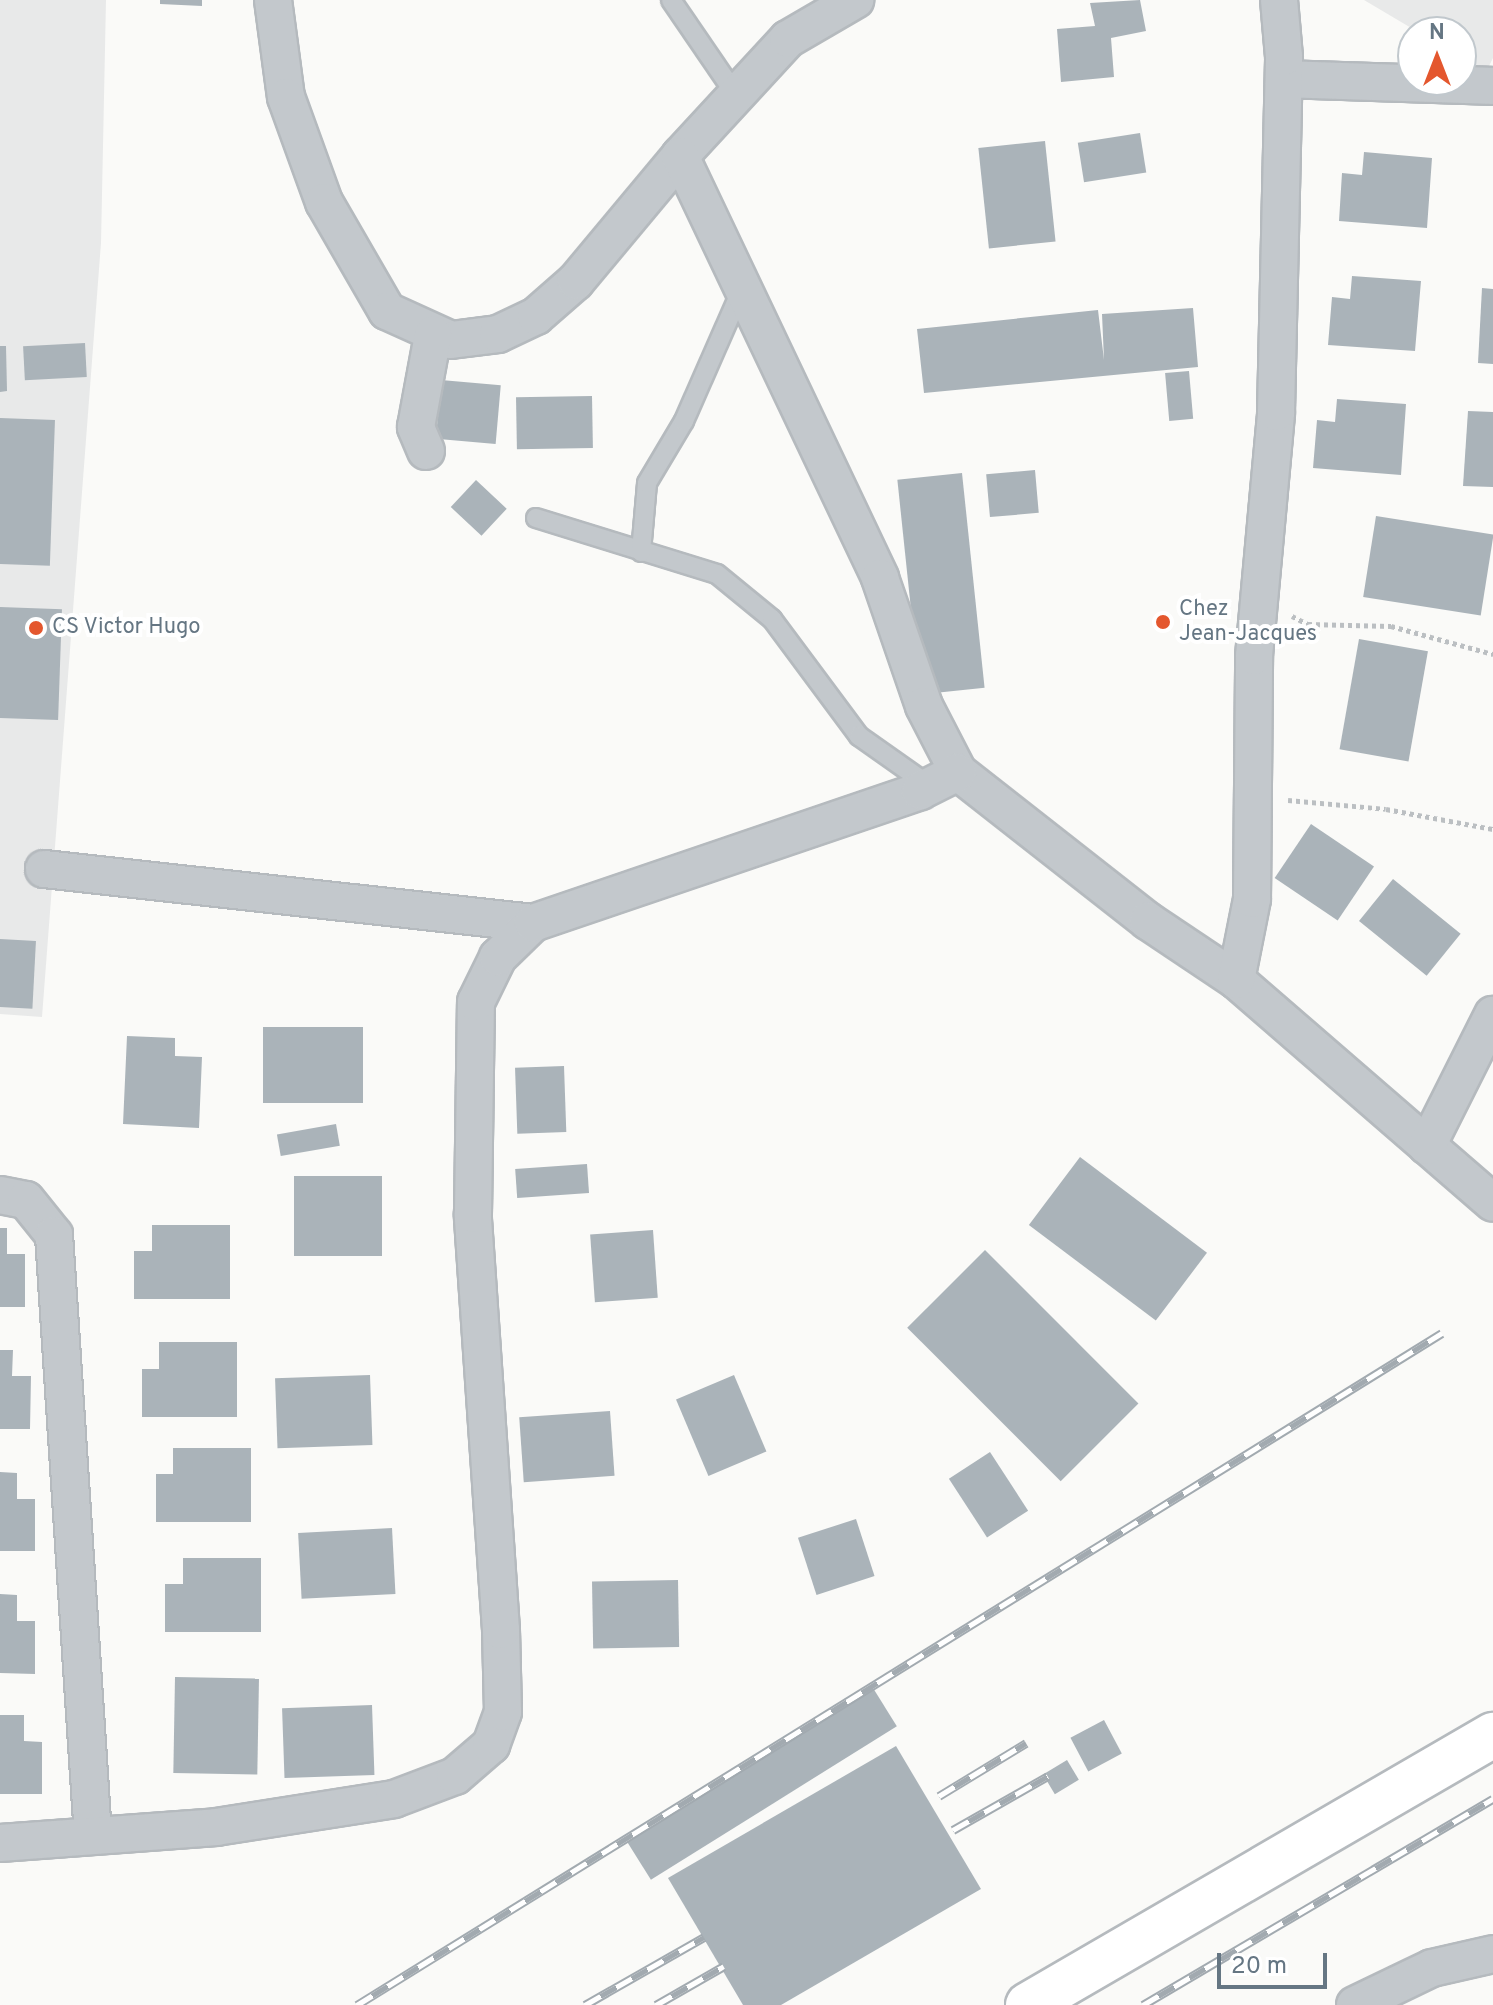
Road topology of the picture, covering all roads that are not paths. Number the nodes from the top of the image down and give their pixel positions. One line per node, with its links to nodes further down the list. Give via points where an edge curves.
1 (273, 0): 10 (street, via 286,97 324,202 387,311)
2 (671, 0): 7 (lane)
3 (855, 0): 7 (street, via 788,39)
4 (1279, 0): 5 (street)
5 (1284, 79): 6 (street); 17 (street, via 1276,412 1259,599 1252,899)
6 (1493, 86)
7 (736, 95): 8 (street)
8 (680, 156): 9 (street); 10 (street, via 576,281 536,316 498,334 451,340)
9 (743, 288): 13 (lane, via 684,421 647,483); 14 (street, via 880,578)
10 (433, 335): 11 (street, via 416,427)
11 (426, 451)
12 (536, 518): 13 (lane)
13 (641, 552): 14 (lane, via 717,574 772,619 859,736)
14 (944, 779): 16 (street); 17 (street)
15 (44, 869): 16 (street)
16 (533, 923): 23 (street, via 498,957 476,1002 473,1214 503,1712 491,1745 455,1776 394,1799 216,1827)
17 (1236, 980): 19 (street)
18 (1493, 1015): 19 (street)
19 (1427, 1146): 21 (street)
20 (0, 1195): 23 (street, via 26,1200 54,1235)
21 (1493, 1203)
22 (1493, 1735): 26 (main road)
23 (93, 1836): 24 (street)
24 (0, 1843)
25 (1493, 1954): 27 (street, via 1432,1968)
26 (1028, 2005)
27 (1355, 2005)

